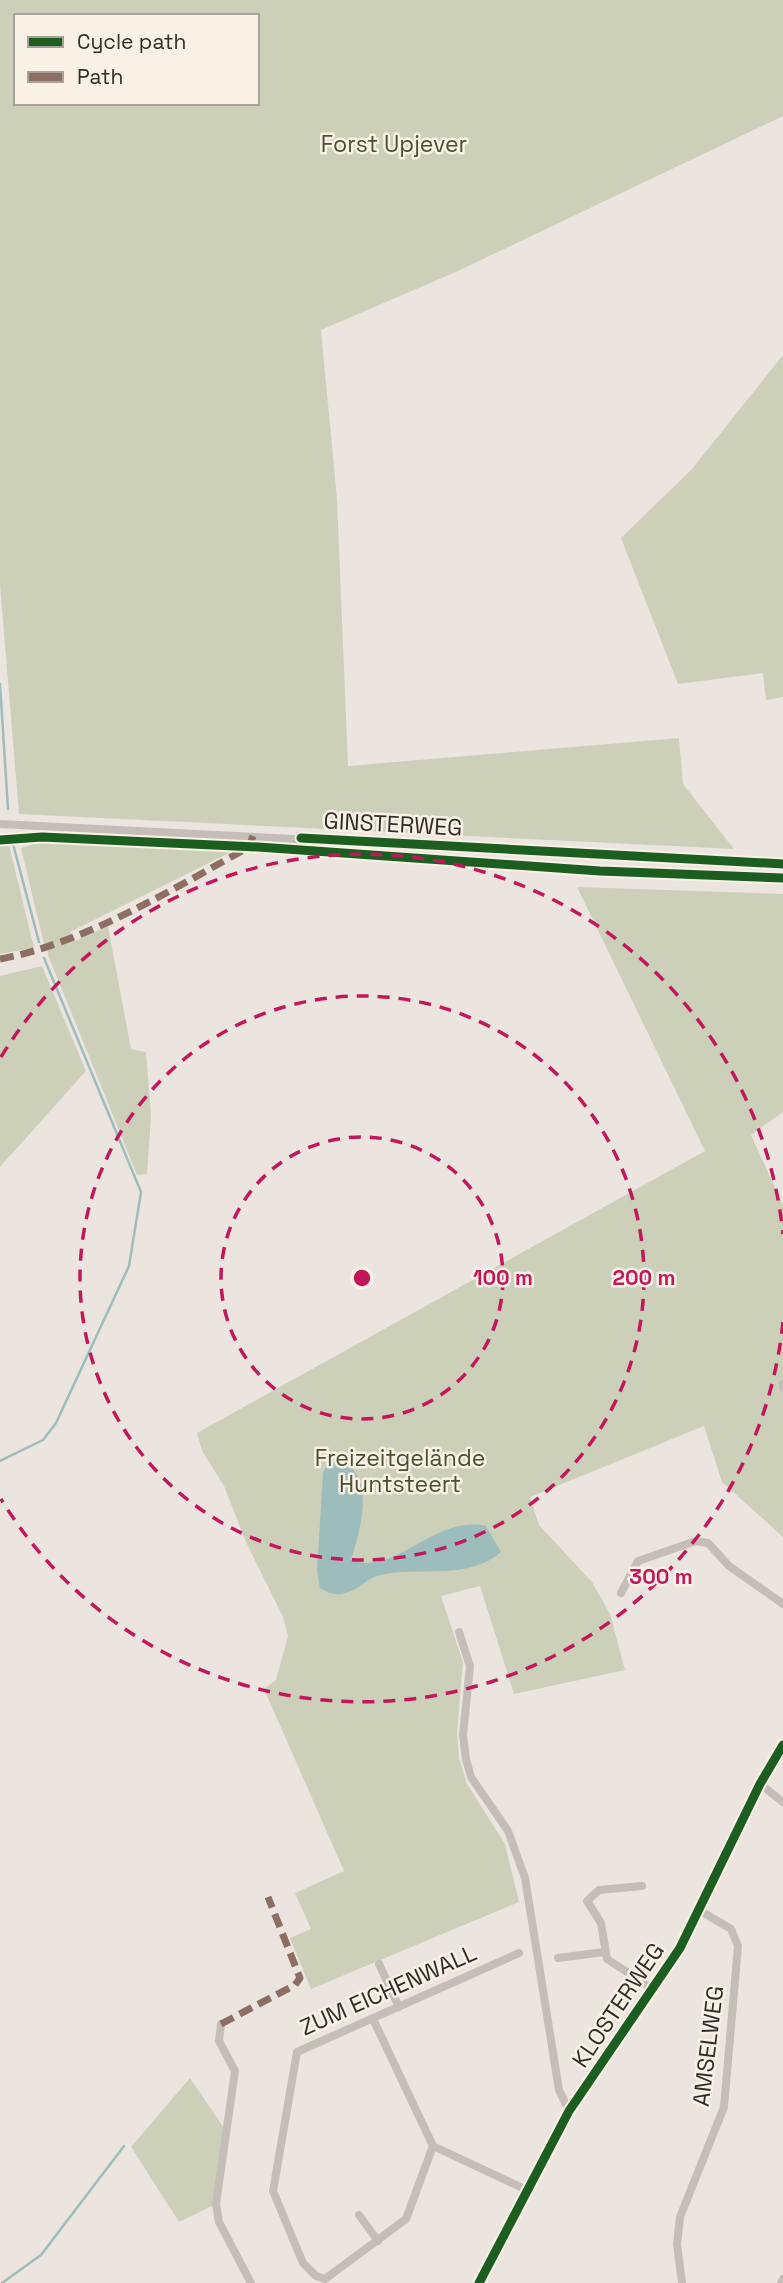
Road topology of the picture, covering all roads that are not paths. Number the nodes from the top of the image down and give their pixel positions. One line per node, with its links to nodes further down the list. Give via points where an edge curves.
1 (0, 824): 2 (street, GINSTERWEG)
2 (783, 864)
3 (621, 1594): 4 (street, via 638,1561 696,1541 708,1543 729,1566)
4 (783, 1604)
5 (459, 1632): 19 (street, via 470,1666 463,1735 466,1759 471,1777 508,1831 525,1878 559,2090)
6 (783, 1745): 7 (street, KLOSTERWEG)
7 (760, 1784): 8 (street); 10 (street, KLOSTERWEG)
8 (783, 1802)
9 (642, 1886): 11 (street, via 599,1890 587,1901 600,1923)
10 (699, 1910): 15 (street, KLOSTERWEG); 26 (street, AMSELWEG, via 731,1929 738,1946 724,2107 680,2217 677,2244)
11 (604, 1952): 13 (street); 15 (street, via 607,1959)
12 (519, 1953): 16 (street, ZUM EICHENWALL)
13 (558, 1958)
14 (379, 1964): 16 (street)
15 (653, 1989): 19 (street, KLOSTERWEG)
16 (399, 2007): 17 (street, ZUM EICHENWALL)
17 (373, 2019): 20 (street); 23 (street, ZUM EICHENWALL, via 297,2052 273,2192 303,2263 316,2276 325,2279 335,2274)
18 (221, 2024): 24 (street, via 219,2041 234,2071 216,2204 219,2222)
19 (569, 2111): 21 (street, KLOSTERWEG)
20 (433, 2146): 21 (street); 23 (street, ZUM EICHENWALL, via 406,2219)
21 (527, 2190): 25 (street, KLOSTERWEG)
22 (359, 2215): 23 (street)
23 (378, 2241)
24 (251, 2283)
25 (480, 2283)
26 (682, 2283)

